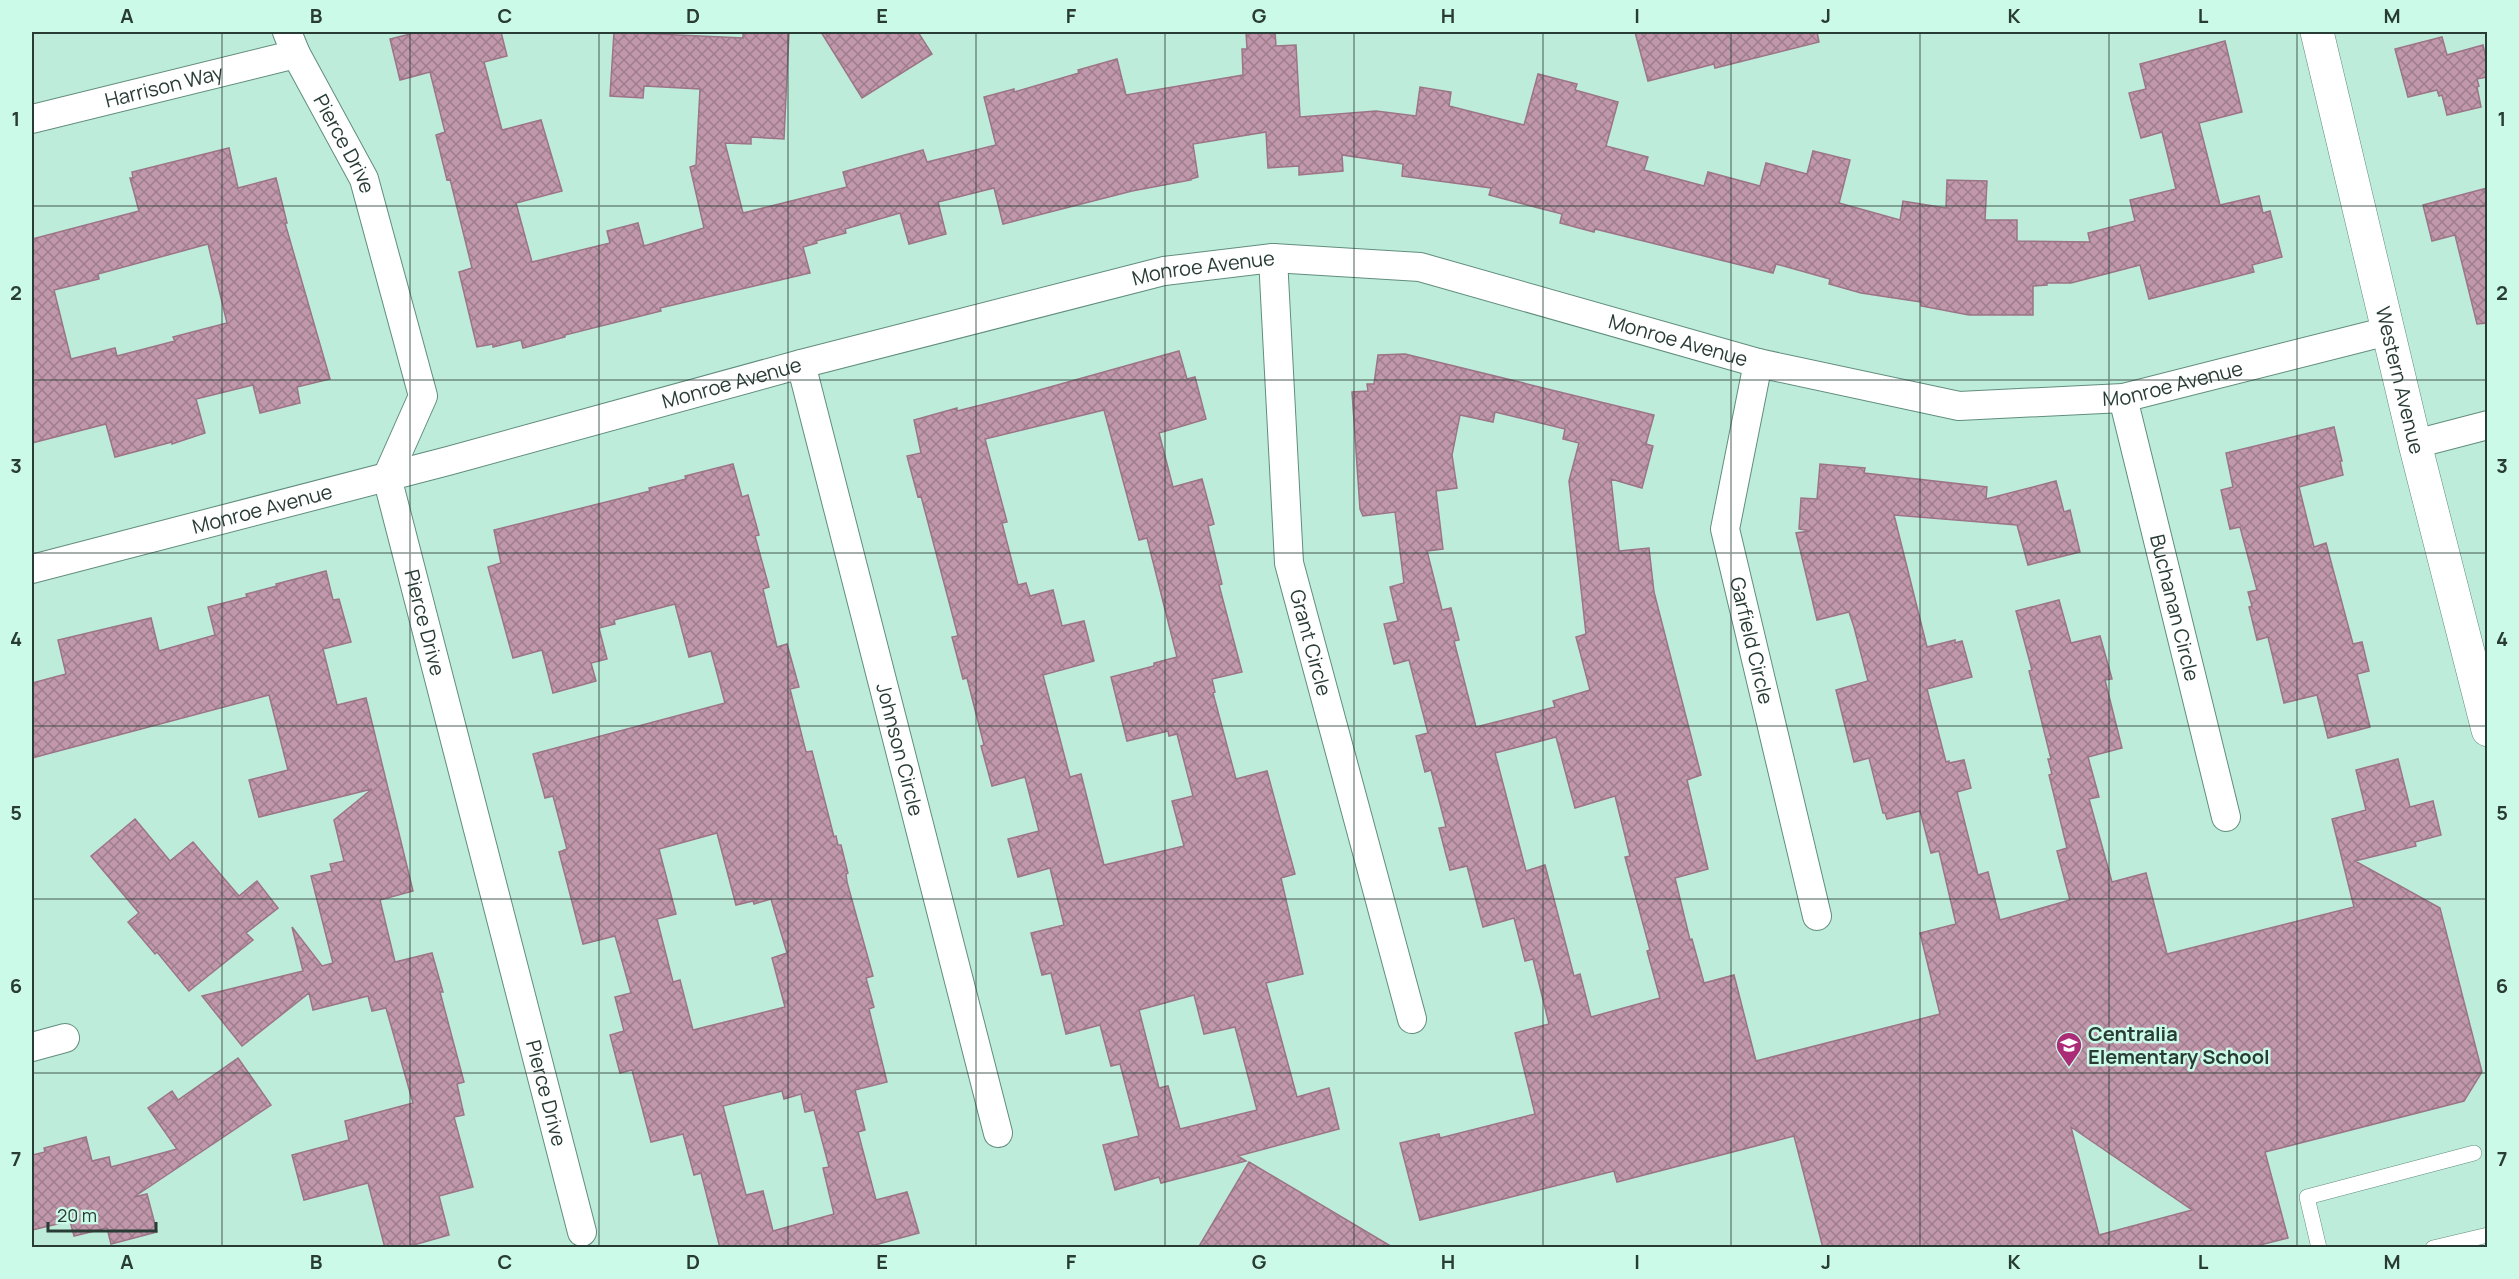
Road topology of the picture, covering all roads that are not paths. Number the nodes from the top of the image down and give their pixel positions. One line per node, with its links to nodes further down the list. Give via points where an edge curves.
1 (2317, 32): 5 (main road, Western Avenue)
2 (292, 43): 3 (street, Harrison Way); 11 (street, Pierce Drive, via 364,179 423,396)
3 (32, 119)
4 (1273, 258): 6 (street, Monroe Avenue, via 1420,267); 7 (street, Monroe Avenue, via 1164,271); 16 (street, Grant Circle, via 1289,563)
5 (2388, 331): 8 (street, Monroe Avenue); 10 (main road, Western Avenue)
6 (1758, 363): 8 (street, Monroe Avenue, via 1959,406); 15 (street, Garfield Circle, via 1725,529)
7 (801, 364): 11 (street, Monroe Avenue); 19 (street, Johnson Circle)
8 (2123, 398): 14 (street, Buchanan Circle)
9 (2487, 425): 10 (street)
10 (2415, 444): 13 (main road, Western Avenue)
11 (387, 477): 12 (street, Monroe Avenue); 21 (street, Pierce Drive)
12 (32, 569)
13 (2487, 730)
14 (2226, 817)
15 (1817, 916)
16 (1412, 1019)
17 (65, 1038): 18 (street)
18 (32, 1047)
19 (998, 1133)
20 (2474, 1153): 23 (lane, via 2307,1197)
21 (582, 1232)
22 (2487, 1235): 24 (lane)
23 (2319, 1248)
24 (2433, 1248)

